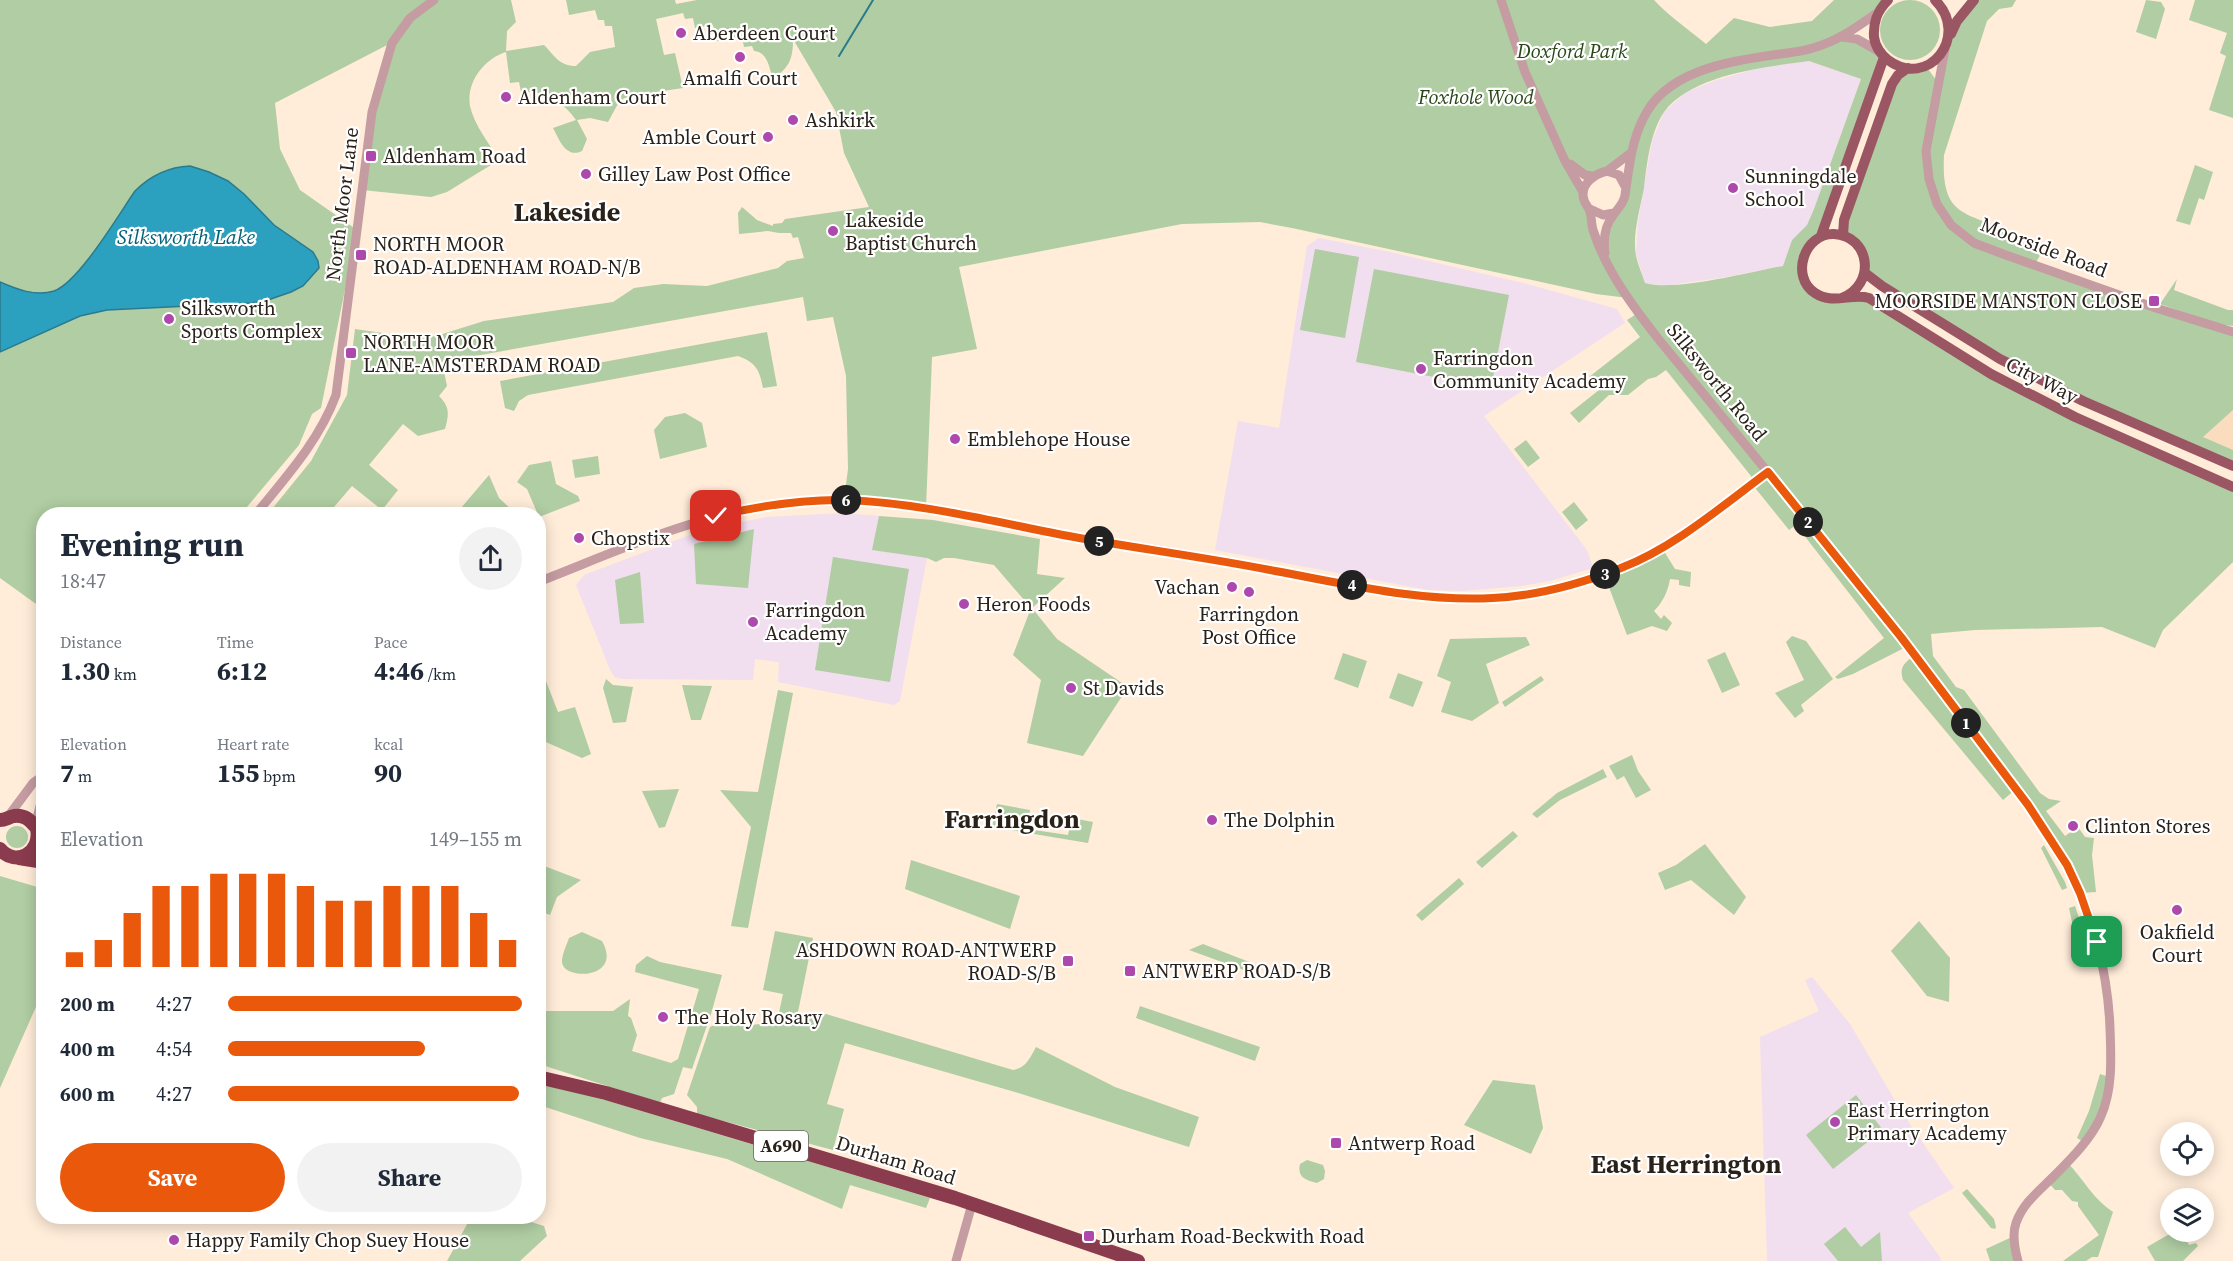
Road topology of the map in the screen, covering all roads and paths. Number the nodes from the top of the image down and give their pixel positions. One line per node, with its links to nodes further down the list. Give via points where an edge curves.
1 (434, 0): 30 (street, North Moor Lane, via 410,18 392,43 372,112 336,395 304,454)
2 (1501, 0): 14 (street, Silksworth Road, via 1525,72)
3 (1888, 0): 6 (main road)
4 (1935, 0): 8 (main road, via 1948,21)
5 (1974, 0): 8 (main road, via 1957,21)
6 (1877, 13): 7 (street, Silksworth Road); 9 (main road, via 1873,26)
7 (1842, 37): 9 (street, via 1857,39); 13 (street, Silksworth Road, via 1812,48 1717,65 1678,81 1648,108)
8 (1947, 43): 10 (main road, via 1937,59); 12 (street, Moorside Road)
9 (1882, 55): 11 (main road, via 1893,64); 22 (main road)
10 (1926, 66): 11 (main road); 12 (street)
11 (1908, 68): 21 (main road, via 1892,84 1844,220)
12 (1939, 84): 26 (street, Moorside Road, via 1926,151 1937,204 1952,225 1974,243 2002,254)
13 (1632, 152): 15 (street); 17 (street, Silksworth Road)
14 (1566, 161): 16 (street, via 1577,171); 18 (street, Silksworth Road)
15 (1607, 171): 16 (street); 17 (street, via 1619,176)
16 (1594, 176): 18 (street)
17 (1626, 188): 20 (street, Silksworth Road, via 1622,205)
18 (1583, 192): 19 (street, Silksworth Road)
19 (1590, 210): 20 (street, via 1603,215); 23 (street, Silksworth Road, via 1592,227)
20 (1614, 213): 23 (street, Silksworth Road, via 1604,236)
21 (1843, 235): 22 (main road); 24 (main road, via 1864,256)
22 (1821, 236): 25 (main road, via 1805,252 1803,278 1823,298)
23 (1606, 258): 28 (street, Silksworth Road, via 1653,332)
24 (1865, 273): 25 (main road, via 1857,290); 27 (main road, City Way, via 2000,359 2082,401)
25 (1842, 298): 29 (main road, City Way, via 1869,298 1991,374 2075,417)
26 (2233, 332)
27 (2233, 466)
28 (1768, 472): 31 (street, via 1676,539 1640,560 1579,582 1493,598 1405,594 926,508 844,500 759,506 716,516); 44 (street, Silksworth Road, via 1901,637 2028,805 2067,865 2097,942 2110,1027 2109,1087 2102,1115 2089,1136 2068,1163 2025,1204 2015,1225)
29 (2233, 487)
30 (262, 507)
31 (546, 579)
32 (36, 781): 33 (street)
33 (3, 821): 34 (highway, via 23,816)
34 (36, 828)
35 (36, 846): 36 (highway, via 31,853)
36 (7, 854): 37 (highway)
37 (36, 860)
38 (546, 1072): 40 (highway, Durham Road / A690)
39 (546, 1079): 40 (highway, Durham Road / A690)
40 (606, 1094): 41 (highway, Durham Road / A690)
41 (972, 1203): 42 (street); 43 (highway, Durham Road / A690)
42 (956, 1261)
43 (1138, 1261)
44 (2018, 1261)

